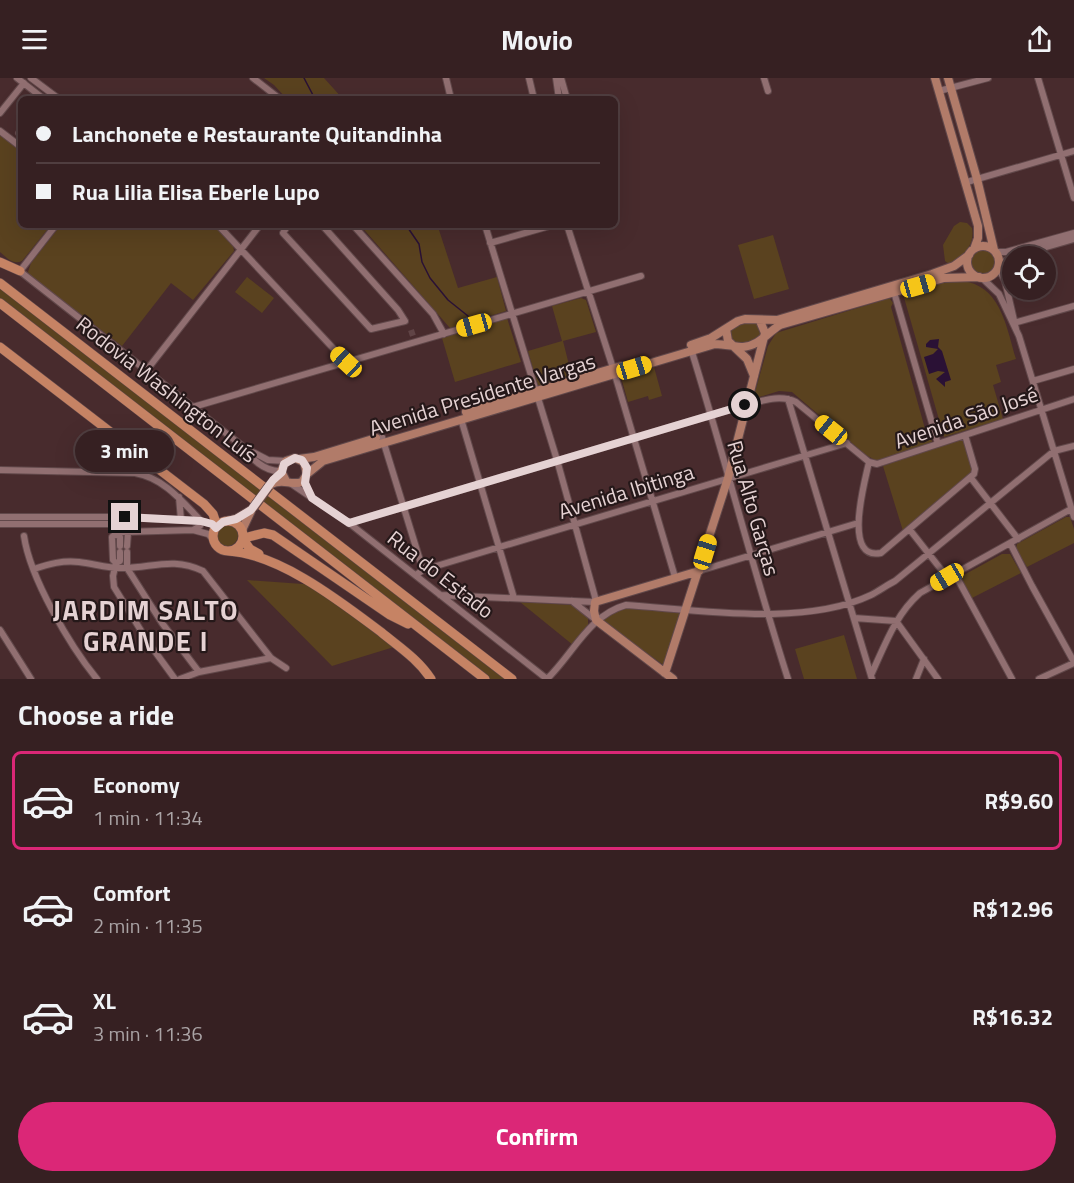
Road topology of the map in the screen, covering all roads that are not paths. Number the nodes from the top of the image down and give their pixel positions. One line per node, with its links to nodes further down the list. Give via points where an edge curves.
1 (17, 78): 13 (street)
2 (31, 78): 18 (street)
3 (253, 78): 19 (street)
4 (446, 78): 20 (street)
5 (529, 78): 21 (street)
6 (556, 78): 22 (street)
7 (561, 78): 23 (street)
8 (764, 78): 15 (street)
9 (935, 78): 16 (main road)
10 (948, 78): 14 (main road)
11 (988, 78): 14 (street)
12 (1038, 78): 28 (street)
13 (24, 83): 17 (street); 24 (street)
14 (951, 88): 16 (street); 29 (main road)
15 (768, 90)
16 (939, 91): 30 (main road)
17 (40, 96)
18 (55, 96)
19 (276, 96)
20 (451, 96)
21 (533, 96)
22 (559, 96)
23 (566, 96)
24 (0, 113)
25 (0, 130): 26 (street)
26 (18, 145)
27 (1074, 151): 28 (street)
28 (1061, 154): 29 (street); 31 (street)
29 (977, 179): 30 (street); 46 (main road)
30 (967, 182): 47 (main road, via 978,226 978,238)
31 (1074, 198)
32 (54, 228): 52 (street)
33 (221, 228): 45 (street)
34 (258, 228): 45 (street)
35 (286, 228): 61 (street, via 283,233 371,329)
36 (325, 228): 61 (street)
37 (356, 228): 65 (street, via 434,314)
38 (486, 228): 43 (street)
39 (542, 228): 43 (street)
40 (568, 228): 56 (street)
41 (1074, 233): 46 (street, via 1006,252)
42 (1074, 239): 44 (street)
43 (490, 243): 60 (street)
44 (1051, 246)
45 (241, 249): 71 (street); 73 (street)
46 (994, 251): 47 (main road, via 984,246); 51 (main road)
47 (971, 252): 54 (main road, via 969,269); 62 (main road, Avenida Presidente Vargas, via 954,266 932,274 777,320)
48 (0, 256): 52 (street)
49 (0, 262): 52 (highway)
50 (1002, 264): 51 (street)
51 (998, 266): 54 (main road, via 993,274); 63 (street)
52 (20, 271): 73 (street)
53 (641, 276): 56 (street)
54 (980, 277): 57 (main road, Avenida Presidente Vargas, via 944,278); 63 (street, via 999,294)
55 (0, 283): 176 (highway, Rodovia Washington Luís)
56 (588, 291): 60 (street); 74 (street)
57 (894, 292): 67 (main road, Avenida Presidente Vargas, via 780,325); 89 (street)
58 (0, 303): 161 (highway, Rodovia Washington Luís)
59 (1074, 306): 63 (street)
60 (513, 314): 65 (street); 77 (street)
61 (405, 321): 66 (street)
62 (760, 321): 64 (main road, Avenida Presidente Vargas, via 745,319); 67 (main road, via 765,329)
63 (1014, 323): 76 (street)
64 (726, 328): 68 (main road); 70 (main road, Avenida Presidente Vargas)
65 (444, 334): 66 (street)
66 (413, 336): 71 (street)
67 (764, 338): 68 (main road, Avenida Presidente Vargas, via 749,346); 75 (main road)
68 (731, 344): 70 (main road, Avenida Presidente Vargas); 75 (main road, via 747,358)
69 (0, 347): 124 (highway, via 204,504 213,514)
70 (691, 348): 74 (main road, Avenida Presidente Vargas); 83 (street, Rua Alto Garças)
71 (346, 362): 81 (street)
72 (1074, 369): 76 (street)
73 (146, 370): 81 (street)
74 (614, 371): 77 (main road, Avenida Presidente Vargas); 86 (street)
75 (754, 377): 80 (main road)
76 (1033, 381): 82 (street)
77 (537, 393): 84 (main road, Avenida Presidente Vargas); 87 (main road, Avenida Presidente Vargas); 95 (street)
78 (788, 399): 80 (street); 88 (street); 93 (street)
79 (1074, 399): 82 (street, Avenida São José)
80 (745, 405): 83 (street); 102 (main road)
81 (193, 407): 90 (street)
82 (1042, 409): 85 (street, Avenida São José); 92 (street)
83 (711, 415): 86 (street); 102 (street, Rua Alto Garças)
84 (461, 419): 87 (main road, Avenida Presidente Vargas); 103 (street)
85 (965, 435): 89 (street, Avenida São José); 100 (street, via 975,469)
86 (634, 438): 95 (street); 106 (street)
87 (382, 439): 94 (main road, Avenida Presidente Vargas); 99 (main road, Avenida Presidente Vargas, via 323,461); 108 (street)
88 (847, 443): 93 (street, Avenida Ibitinga); 97 (street)
89 (938, 444): 97 (street, Avenida São José, via 877,464)
90 (241, 445): 96 (street, via 268,460); 101 (street, Rua do Estado, via 261,465)
91 (1074, 446): 92 (street)
92 (1054, 452): 107 (street); 110 (street)
93 (806, 455): 102 (street, Avenida Ibitinga); 128 (street)
94 (299, 459): 96 (main road); 99 (main road, via 306,465)
95 (557, 460): 103 (street); 119 (street)
96 (286, 461): 101 (main road)
97 (869, 462): 120 (street)
98 (0, 470): 104 (street, via 135,473 158,481)
99 (306, 476): 101 (main road, via 298,483); 105 (street)
100 (973, 476): 107 (street); 126 (street)
101 (285, 477): 105 (street, Rua do Estado); 109 (main road, bridge, via 270,485)
102 (728, 478): 106 (street, Avenida Ibitinga); 138 (street, Rua Alto Garças); 143 (main road)
103 (480, 483): 108 (street); 134 (street)
104 (178, 497): 115 (street); 116 (street)
105 (312, 498): 118 (street, Rua do Estado)
106 (651, 501): 119 (street, Avenida Ibitinga); 147 (street)
107 (990, 502): 132 (street); 137 (street)
108 (404, 506): 118 (street); 142 (street)
109 (252, 509): 117 (main road); 130 (main road)
110 (1071, 509): 114 (street); 132 (street)
111 (0, 517): 112 (street)
112 (42, 517): 122 (street); 123 (street)
113 (125, 517): 115 (street); 123 (street); 127 (street, via 130,523)
114 (1074, 517)
115 (181, 520): 116 (street)
116 (201, 521): 124 (street); 125 (street)
117 (227, 521): 124 (highway); 130 (highway, via 238,524)
118 (349, 523): 146 (street, Rua do Estado)
119 (575, 523): 134 (street, Avenida Ibitinga); 153 (street)
120 (858, 523): 126 (street, via 862,546 875,555); 128 (street)
121 (0, 524): 122 (street)
122 (42, 524): 123 (street)
123 (115, 526): 127 (street); 135 (street); 139 (street, via 112,549)
124 (216, 527): 131 (highway)
125 (193, 530): 127 (street); 131 (street)
126 (910, 530): 137 (street)
127 (128, 532): 135 (street)
128 (828, 532): 138 (street); 154 (street)
129 (24, 536): 141 (street)
130 (243, 536): 136 (highway, via 238,548); 161 (highway, via 273,535 390,615); 174 (highway, via 256,553 304,573 334,591 404,644)
131 (213, 539): 136 (highway)
132 (1018, 539): 133 (street)
133 (1010, 543): 145 (street); 164 (street)
134 (498, 546): 142 (street, Avenida Ibitinga); 151 (street)
135 (124, 549): 139 (street); 140 (street)
136 (228, 552): 173 (highway, via 251,555 311,582 418,662)
137 (928, 552): 148 (street); 154 (street, via 895,581)
138 (752, 555): 143 (street); 156 (street, Rua Alto Garças)
139 (116, 566): 140 (street); 141 (street, via 69,561); 171 (street, via 114,586)
140 (128, 568): 162 (street, via 171,563 203,571); 166 (street)
141 (34, 569): 170 (street, via 67,635)
142 (423, 570): 146 (street, Avenida Ibitinga)
143 (699, 571): 144 (main road); 149 (main road)
144 (689, 573): 147 (main road); 149 (main road)
145 (955, 574): 148 (street); 182 (street)
146 (416, 575): 150 (street, Rua do Estado)
147 (675, 577): 153 (main road)
148 (947, 577): 159 (street, via 920,593)
149 (696, 581): 155 (main road)
150 (440, 595): 151 (street); 177 (street, Rua do Estado)
151 (514, 598): 152 (street)
152 (572, 601): 153 (street); 158 (street)
153 (595, 602): 158 (main road)
154 (850, 603): 156 (street, via 793,615); 157 (street)
155 (686, 609): 156 (street); 158 (street, via 626,605); 167 (main road)
156 (767, 614): 179 (street, Rua Alto Garças)
157 (854, 618): 159 (street); 168 (street)
158 (596, 620): 167 (main road); 177 (street)
159 (896, 621): 163 (street); 168 (street)
160 (0, 630): 169 (street)
161 (424, 632): 175 (highway, Rodovia Washington Luís)
162 (272, 658): 165 (street); 166 (street)
163 (924, 659): 180 (street); 181 (street)
164 (1074, 662): 183 (street)
165 (286, 668)
166 (199, 672): 172 (street)
167 (665, 673): 178 (main road)
168 (872, 677)
169 (31, 679)
170 (97, 679)
171 (175, 679)
172 (180, 679)
173 (431, 679)
174 (436, 679)
175 (485, 679)
176 (512, 679)
177 (547, 679)
178 (673, 679)
179 (788, 679)
180 (916, 679)
181 (938, 679)
182 (1012, 679)
183 (1039, 679)

